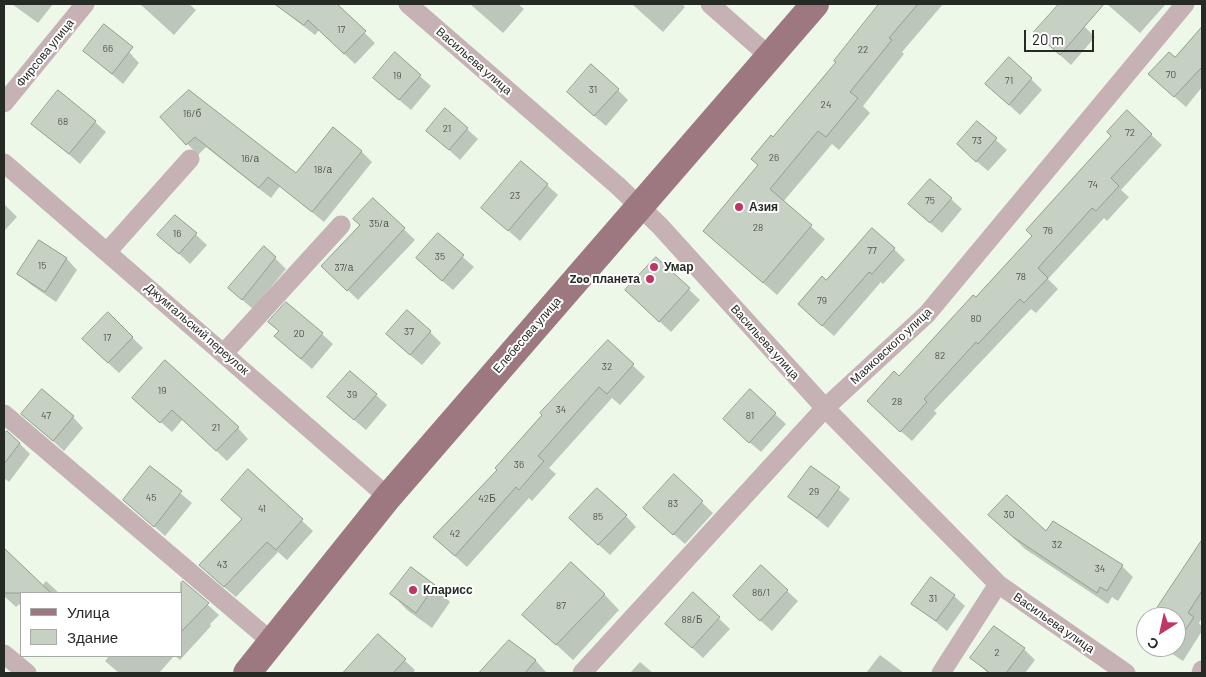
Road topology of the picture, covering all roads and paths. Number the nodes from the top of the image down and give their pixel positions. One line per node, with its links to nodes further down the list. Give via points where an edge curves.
1 (85, 4): 7 (street, Фирсова улица)
2 (408, 4): 10 (street, Васильева улица)
3 (710, 4): 6 (street)
4 (815, 4): 6 (main road, Елебесова улица)
5 (1185, 4): 14 (street, Маяковского улица, via 927,314)
6 (769, 56): 10 (main road, Елебесова улица)
7 (4, 103)
8 (190, 159): 12 (street)
9 (4, 163): 12 (street, Джумгальский переулок)
10 (638, 206): 14 (street, Васильева улица, via 660,226); 16 (main road, Елебесова улица)
11 (341, 225): 13 (street)
12 (107, 252): 13 (street, Джумгальский переулок)
13 (224, 353): 16 (street, Джумгальский переулок)
14 (825, 408): 17 (street, Васильева улица); 22 (street, Маяковского улица)
15 (4, 414): 18 (street)
16 (388, 497): 18 (main road, Елебесова улица)
17 (998, 584): 23 (street); 24 (street, Васильева улица)
18 (272, 642): 21 (main road, Елебесова улица)
19 (4, 654): 20 (street)
20 (27, 673)
21 (247, 673)
22 (582, 673)
23 (941, 673)
24 (1126, 673)

